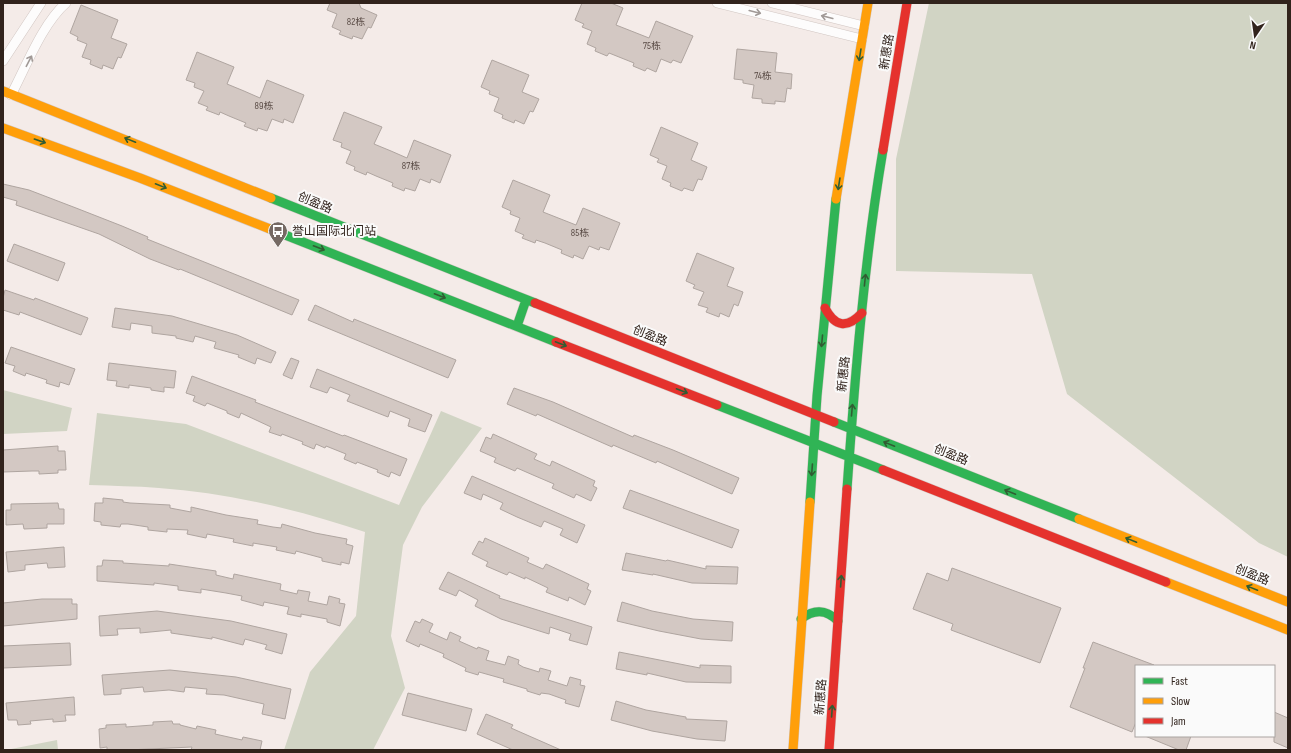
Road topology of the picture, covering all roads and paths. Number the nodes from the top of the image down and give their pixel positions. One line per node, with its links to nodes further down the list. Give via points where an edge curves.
1 (41, 3): 9 (street)
2 (66, 3): 10 (street, one-way to 2, via 46,27 59,8)
3 (717, 3): 8 (street, one-way to 8)
4 (772, 3): 7 (street, one-way to 4)
5 (868, 3): 7 (street, 新惠路)
6 (907, 3): 14 (street, 新惠路, one-way to 6, via 872,214)
7 (864, 26): 8 (street, 新惠路)
8 (862, 39): 13 (street, 新惠路, one-way to 13, via 834,211)
9 (3, 62)
10 (7, 93): 12 (street, 创盈路, one-way to 10)
11 (3, 128): 15 (street, one-way to 15, via 140,178)
12 (526, 300): 15 (street); 16 (street, 创盈路)
13 (825, 308): 14 (street, via 829,317 837,323 856,321); 16 (street, 新惠路, one-way to 16)
14 (862, 314): 17 (street, 新惠路, one-way to 14)
15 (517, 326): 18 (street, one-way to 18)
16 (816, 415): 17 (street, 创盈路); 18 (street, 新惠路)
17 (851, 429): 19 (street, 新惠路); 20 (street, 创盈路, one-way to 17)
18 (814, 442): 19 (street); 21 (street, 新惠路, one-way to 21)
19 (849, 456): 22 (street, 新惠路, one-way to 19); 23 (street)
20 (1288, 602)
21 (802, 619): 22 (street, via 816,610 832,614); 24 (street, 新惠路)
22 (838, 621): 25 (street, 新惠路, one-way to 22)
23 (1288, 630)
24 (793, 750)
25 (829, 750)

